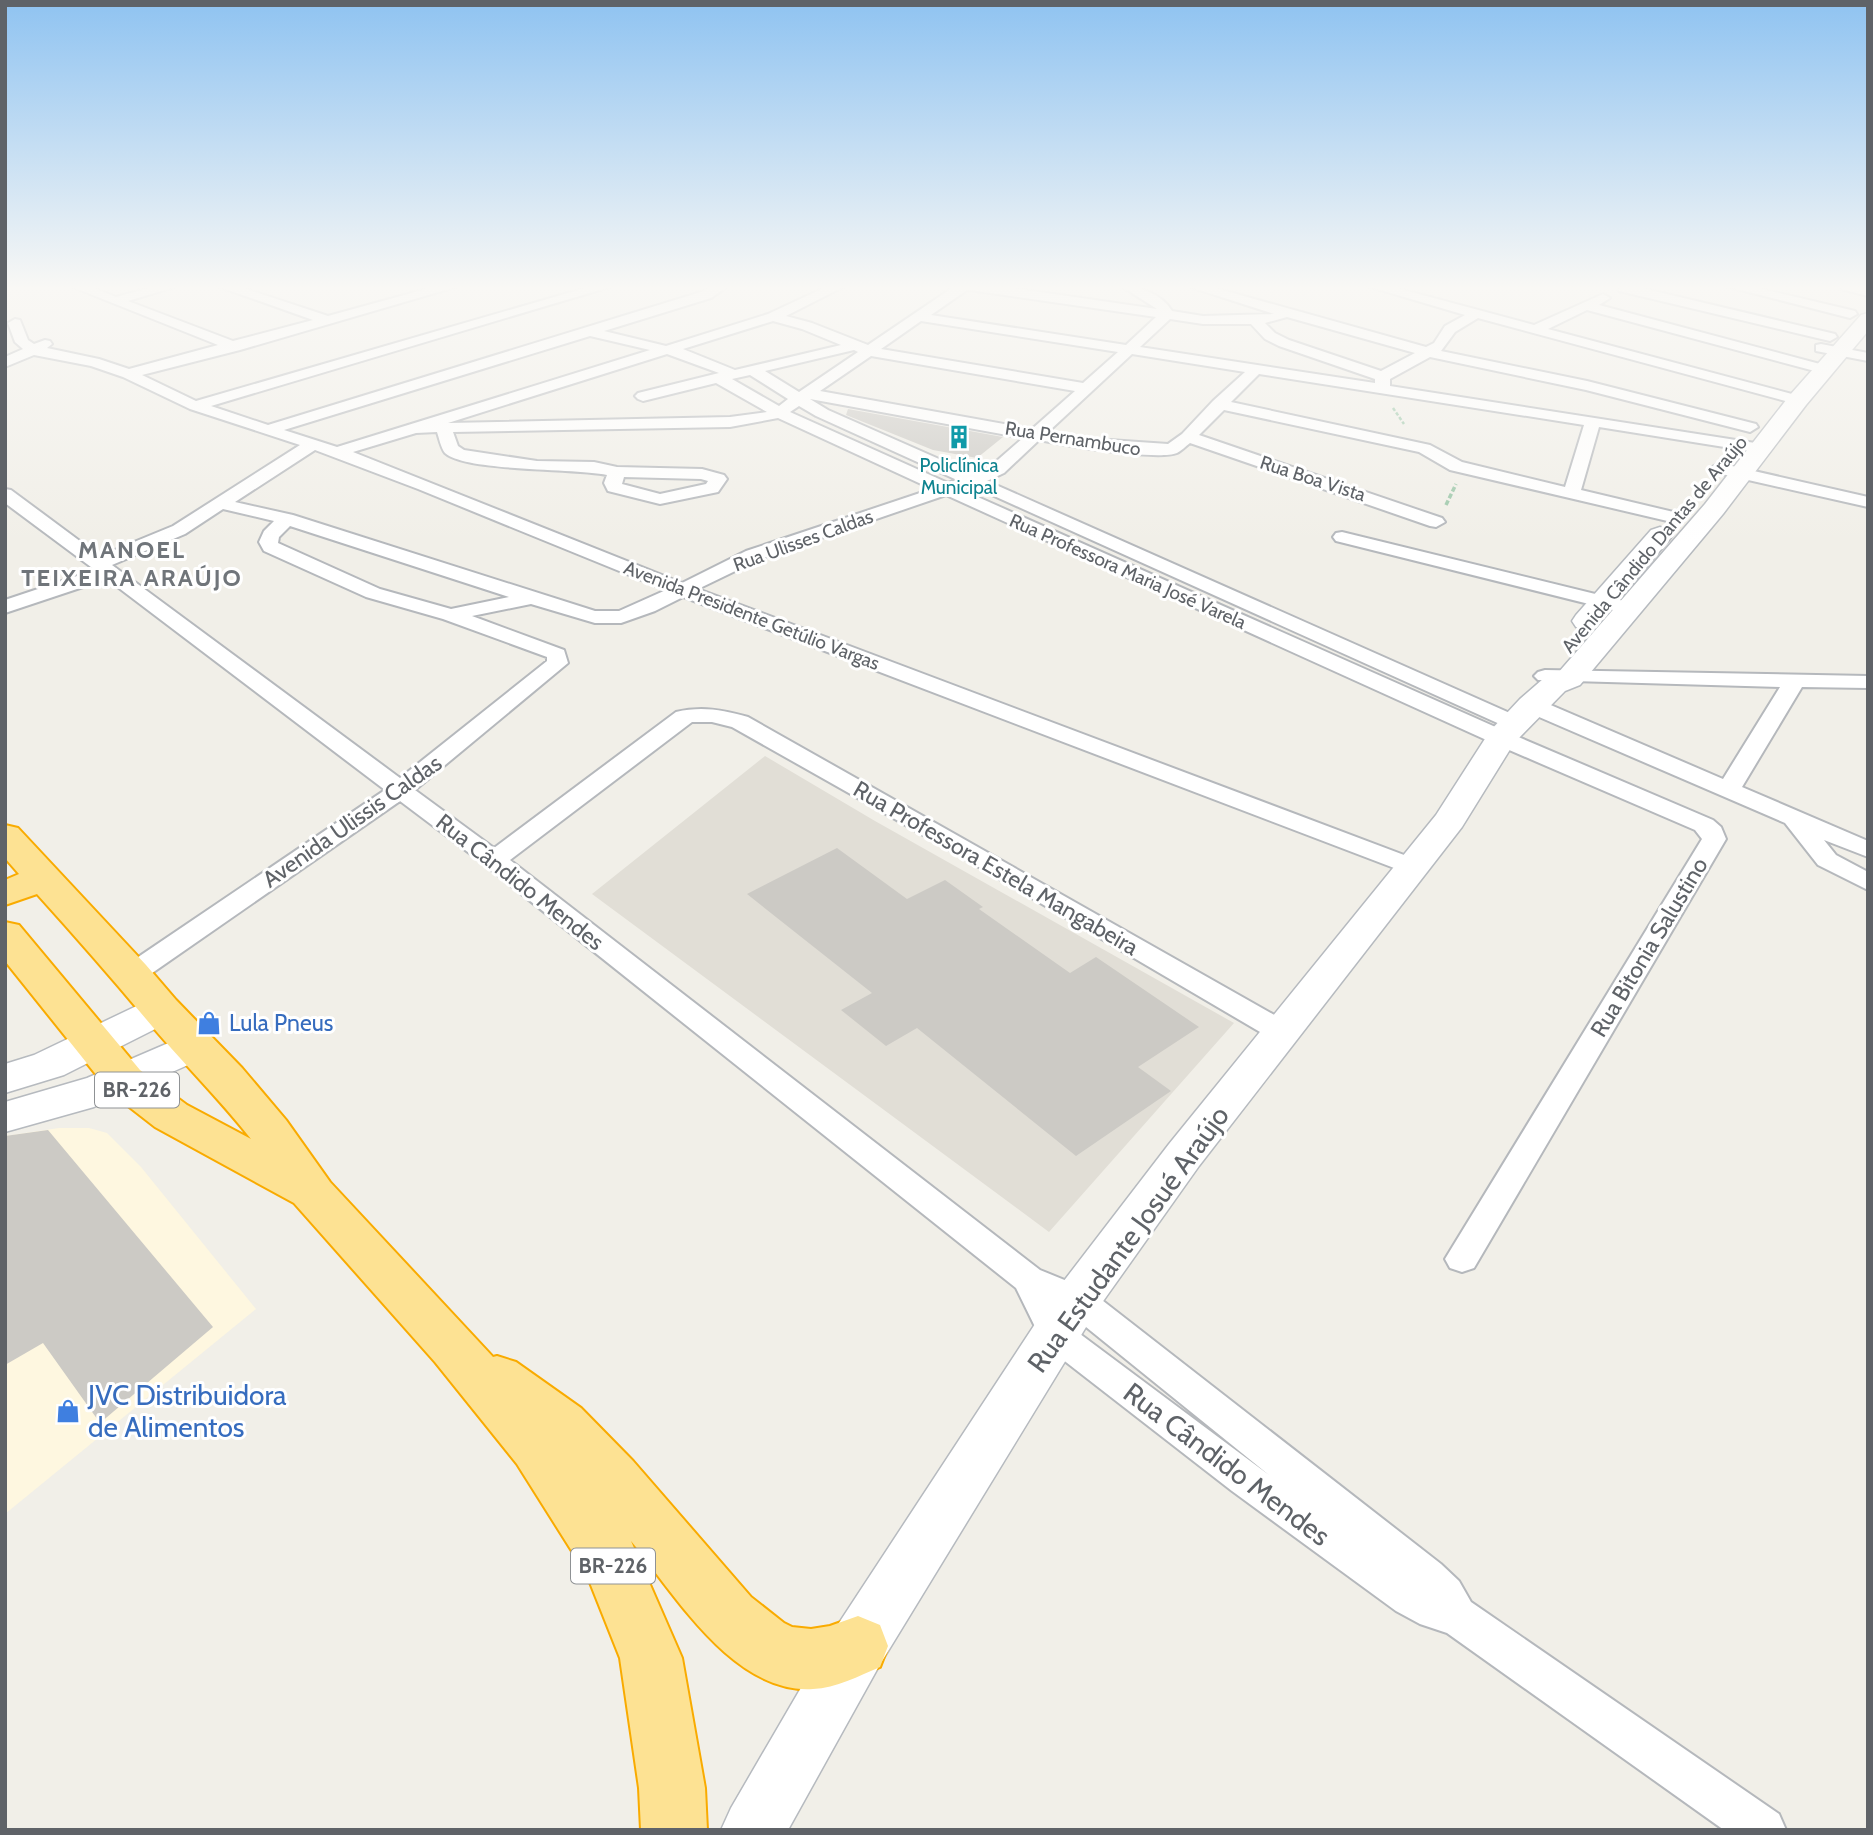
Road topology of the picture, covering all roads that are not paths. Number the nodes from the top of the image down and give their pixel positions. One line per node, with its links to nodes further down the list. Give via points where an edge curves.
1 (121, 372): 19 (street, Avenida Presidente Getúlio Vargas)
2 (137, 372): 19 (street)
3 (326, 372): 27 (street)
4 (459, 372): 32 (street)
5 (603, 372): 31 (street)
6 (719, 372): 20 (street, Rua Professora Maria José Varela)
7 (751, 372): 20 (street)
8 (755, 372): 24 (street, Rua Professora Maria José Varela)
9 (840, 372): 24 (street)
10 (989, 372): 22 (street)
11 (1103, 372): 22 (street, Rua Ulisses Caldas)
12 (1253, 372): 26 (street)
13 (1280, 372): 21 (street)
14 (1354, 372): 21 (street)
15 (1399, 372): 21 (street)
16 (1520, 372): 35 (street, via 1587,386)
17 (1692, 372): 25 (street)
18 (1810, 372): 25 (main road, Avenida Cândido Dantas de Araújo)
19 (128, 374): 27 (street, Avenida Presidente Getúlio Vargas)
20 (727, 377): 23 (street); 28 (street, Rua Professora Maria José Varela)
21 (1382, 383): 29 (street)
22 (1084, 388): 33 (street, Rua Ulisses Caldas)
23 (643, 396)
24 (804, 397): 28 (street); 33 (street, Rua Pernambuco); 40 (street, Rua Professora Maria José Varela)
25 (1788, 397): 35 (main road, Avenida Cândido Dantas de Araújo)
26 (1218, 404): 34 (street); 43 (street, via 1424,448 1456,466)
27 (195, 406): 32 (street, Avenida Presidente Getúlio Vargas)
28 (778, 413): 30 (street, via 730,422); 41 (street, Rua Professora Maria José Varela)
29 (1593, 421): 35 (street); 43 (street)
30 (443, 427): 31 (street); 39 (street, via 451,449 460,454 525,465)
31 (416, 428): 37 (street)
32 (267, 430): 36 (street, Avenida Presidente Getúlio Vargas)
33 (1035, 433): 34 (street, Rua Pernambuco, via 1144,450 1172,449); 40 (street, Rua Ulisses Caldas, via 998,469)
34 (1188, 437): 49 (street, Rua Boa Vista)
35 (1751, 440): 38 (main road, Avenida Cândido Dantas de Araújo)
36 (312, 445): 37 (street, Avenida Presidente Getúlio Vargas); 45 (street)
37 (337, 452): 54 (street, Avenida Presidente Getúlio Vargas)
38 (1731, 471): 44 (street); 46 (main road, Avenida Cândido Dantas de Araújo); 47 (main road, Avenida Cândido Dantas de Araújo)
39 (617, 472): 39 (street, via 702,474 718,479 712,488 660,499 614,487)
40 (974, 480): 41 (street, Rua Ulisses Caldas); 63 (street, Rua Professora Maria José Varela)
41 (946, 490): 54 (street, Rua Ulisses Caldas, via 752,555); 63 (street, Rua Professora Maria José Varela)
42 (5, 494): 53 (street, Rua Cândido Mendes)
43 (1571, 495): 47 (street)
44 (1868, 502)
45 (223, 504): 48 (street); 53 (street)
46 (1714, 509): 47 (main road); 52 (main road, Avenida Cândido Dantas de Araújo)
47 (1683, 510): 51 (main road, Avenida Cândido Dantas de Araújo)
48 (286, 519): 55 (street); 59 (street, via 270,535 271,547 373,593)
49 (1436, 522)
50 (1342, 537): 56 (street)
51 (1640, 558): 52 (main road); 56 (main road, Avenida Cândido Dantas de Araújo)
52 (1666, 565): 58 (main road, Avenida Cândido Dantas de Araújo)
53 (103, 568): 57 (street); 66 (street, Rua Cândido Mendes)
54 (682, 590): 55 (street, Rua Ulisses Caldas, via 611,618); 71 (street, Avenida Presidente Getúlio Vargas)
55 (534, 598): 59 (street)
56 (1601, 601): 58 (street); 60 (main road, Avenida Cândido Dantas de Araújo)
57 (5, 607)
58 (1629, 608): 60 (main road, Avenida Cândido Dantas de Araújo)
59 (450, 615): 66 (street, Avenida Ulissis Caldas, via 557,654 558,663)
60 (1581, 648): 63 (main road, Avenida Cândido Dantas de Araújo)
61 (1805, 682): 62 (street); 63 (street); 64 (street); 65 (street)
62 (1868, 682)
63 (1535, 701): 65 (street, Rua Professora Maria José Varela); 71 (main road, Rua Estudante Josué Araújo, via 1450,820); 85 (street, Rua Bitonia Salustino, via 1704,825 1714,839)
64 (1868, 701)
65 (1729, 789): 67 (street, Rua Professora Maria José Varela)
66 (400, 790): 70 (street, Rua Cândido Mendes); 76 (street, Avenida Ulissis Caldas)
67 (1796, 820): 69 (street, Rua Professora Maria José Varela); 73 (street, Rua Professora Maria José Varela, via 1827,860)
68 (5, 836): 72 (highway, BR-226)
69 (1868, 850)
70 (494, 860): 78 (street, Rua Professora Estela Mangabeira, via 684,717 705,714 740,722); 86 (street, Rua Cândido Mendes, via 1028,1279)
71 (1411, 866): 78 (main road, Rua Estudante Josué Araújo)
72 (43, 877): 74 (highway); 76 (highway, BR-226)
73 (1868, 882)
74 (5, 894)
75 (5, 934): 79 (highway, BR-226)
76 (132, 974): 77 (highway, BR-226)
77 (161, 1010): 79 (main road); 80 (highway, BR-226)
78 (1282, 1032): 86 (main road, Rua Estudante Josué Araújo, via 1184,1154)
79 (93, 1045): 81 (main road); 82 (highway, BR-226)
80 (194, 1046): 82 (main road); 84 (highway, BR-226, via 270,1132)
81 (5, 1079)
82 (125, 1081): 83 (main road); 84 (highway, BR-226, via 171,1116)
83 (5, 1116)
84 (313, 1194): 87 (highway, BR-226)
85 (1462, 1259)
86 (1066, 1317): 88 (street, Rua Cândido Mendes, via 1289,1490 1410,1597); 89 (main road, Rua Estudante Josué Araújo)
87 (453, 1347): 89 (highway, via 561,1423 726,1614 762,1643 783,1655 806,1660 831,1659); 90 (highway, BR-226, via 536,1447 610,1559 651,1658 672,1788)
88 (1457, 1616): 92 (street, Rua Cândido Mendes)
89 (858, 1646): 91 (main road, Rua Estudante Josué Araújo)
90 (674, 1830)
91 (754, 1830)
92 (1763, 1830)

